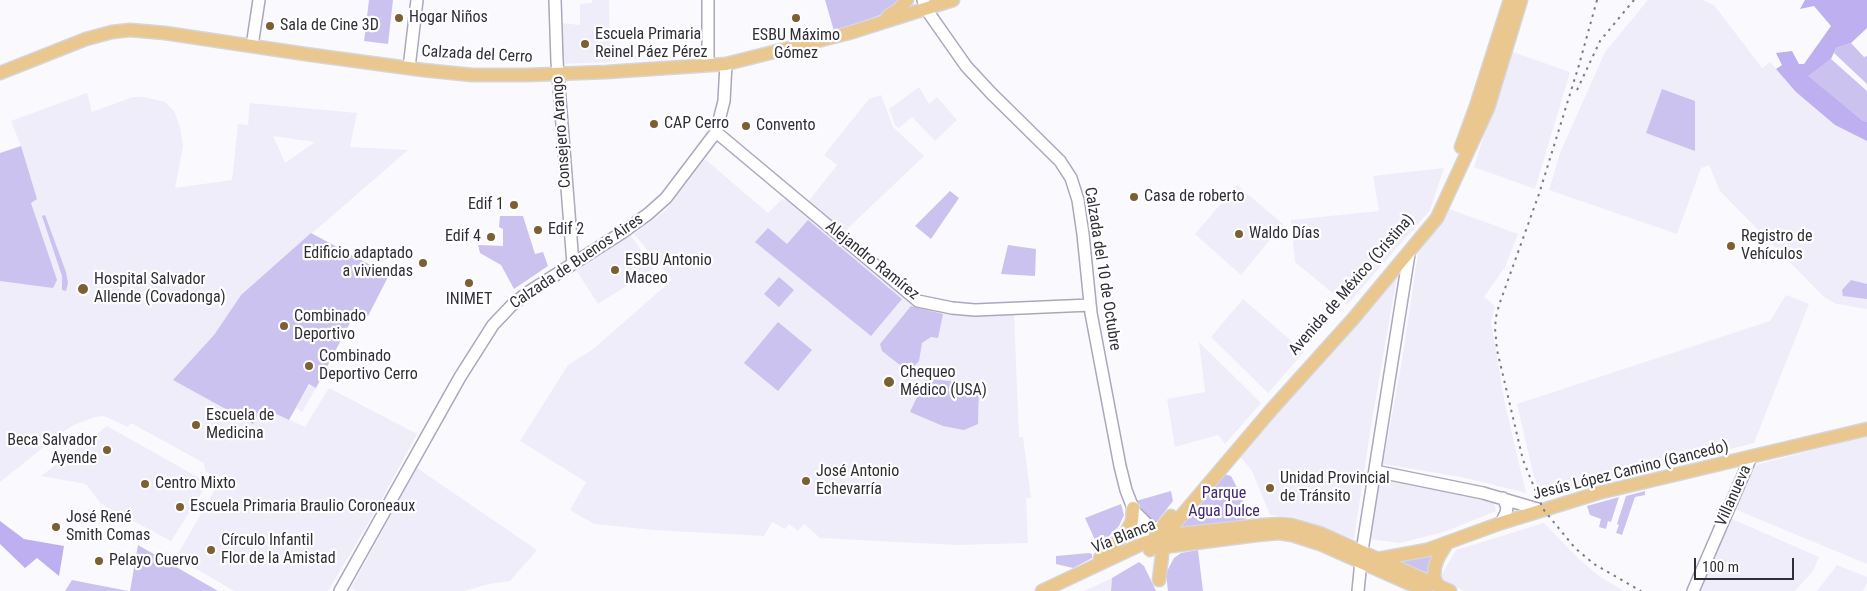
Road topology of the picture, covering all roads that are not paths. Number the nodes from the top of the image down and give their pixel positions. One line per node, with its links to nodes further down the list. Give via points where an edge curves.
1 (259, 0): 11 (street)
2 (417, 0): 14 (street)
3 (555, 0): 16 (street, Consejero Arango)
4 (708, 0): 13 (street)
5 (907, 0): 10 (main road, via 899,9)
6 (953, 0): 9 (main road, Calzada del Cerro)
7 (1510, 0): 18 (main road, Avenida de México (Cristina), via 1443,197)
8 (1521, 0): 18 (main road, Avenida de México (Cristina), via 1488,108 1442,210)
9 (924, 5): 10 (main road, Calzada del Cerro); 20 (street, Calzada del 10 de Octubre, via 966,66 1060,161 1071,178 1083,234)
10 (870, 26): 12 (main road, Calzada del Cerro)
11 (252, 46): 14 (main road, Calzada del Cerro); 15 (main road, Calzada del Cerro, via 165,32 122,31 86,39)
12 (726, 64): 13 (main road, Calzada del Cerro); 17 (street, Calzada de Buenos Aires, via 723,107)
13 (708, 65): 16 (main road, Calzada del Cerro)
14 (409, 68): 16 (main road, Calzada del Cerro, via 472,75)
15 (0, 73)
16 (558, 74): 19 (street, Consejero Arango)
17 (716, 132): 19 (street, Calzada de Buenos Aires, via 657,206); 20 (street, Alejandro Ramírez, via 918,301 975,310)
18 (1411, 248): 23 (street); 28 (main road, Avenida de México (Cristina))
19 (573, 264): 37 (street, Calzada de Buenos Aires, via 527,293 493,325 460,377)
20 (1090, 305): 25 (street, Calzada del 10 de Octubre, via 1120,466)
21 (1867, 429): 22 (main road, Jesús López Camino (Gancedo))
22 (1751, 457): 26 (main road, Jesús López Camino (Gancedo), via 1598,493); 42 (street, Villanueva)
23 (1375, 471): 24 (street); 32 (street)
24 (1503, 498): 26 (street); 27 (street, via 1508,507)
25 (1133, 508): 28 (street, via 1139,518); 30 (street, Calzada del 10 de Octubre); 34 (main road, via 1131,524 1121,539)
26 (1541, 510): 27 (main road, Jesús López Camino (Gancedo))
27 (1501, 523): 29 (main road, Jesús López Camino (Gancedo))
28 (1164, 537): 30 (main road, Vía Blanca); 30 (main road, Avenida de México (Cristina)); 32 (main road, Vía Blanca, via 1279,533); 35 (main road, Calzada del 10 de Octubre)
29 (1447, 543): 31 (main road, Jesús López Camino (Gancedo)); 36 (main road, via 1435,566 1434,576)
30 (1149, 544): 34 (main road, Vía Blanca); 35 (main road, Calzada del 10 de Octubre); 39 (main road, Vía Blanca)
31 (1407, 554): 32 (main road); 33 (main road)
32 (1361, 556): 33 (main road); 40 (street); 41 (main road, Vía Blanca)
33 (1379, 558): 36 (main road)
34 (1081, 572): 38 (main road, Vía Blanca)
35 (1159, 585)
36 (1444, 588)
37 (340, 591)
38 (1042, 591)
39 (1061, 591)
40 (1358, 591)
41 (1426, 591)
42 (1692, 591)

